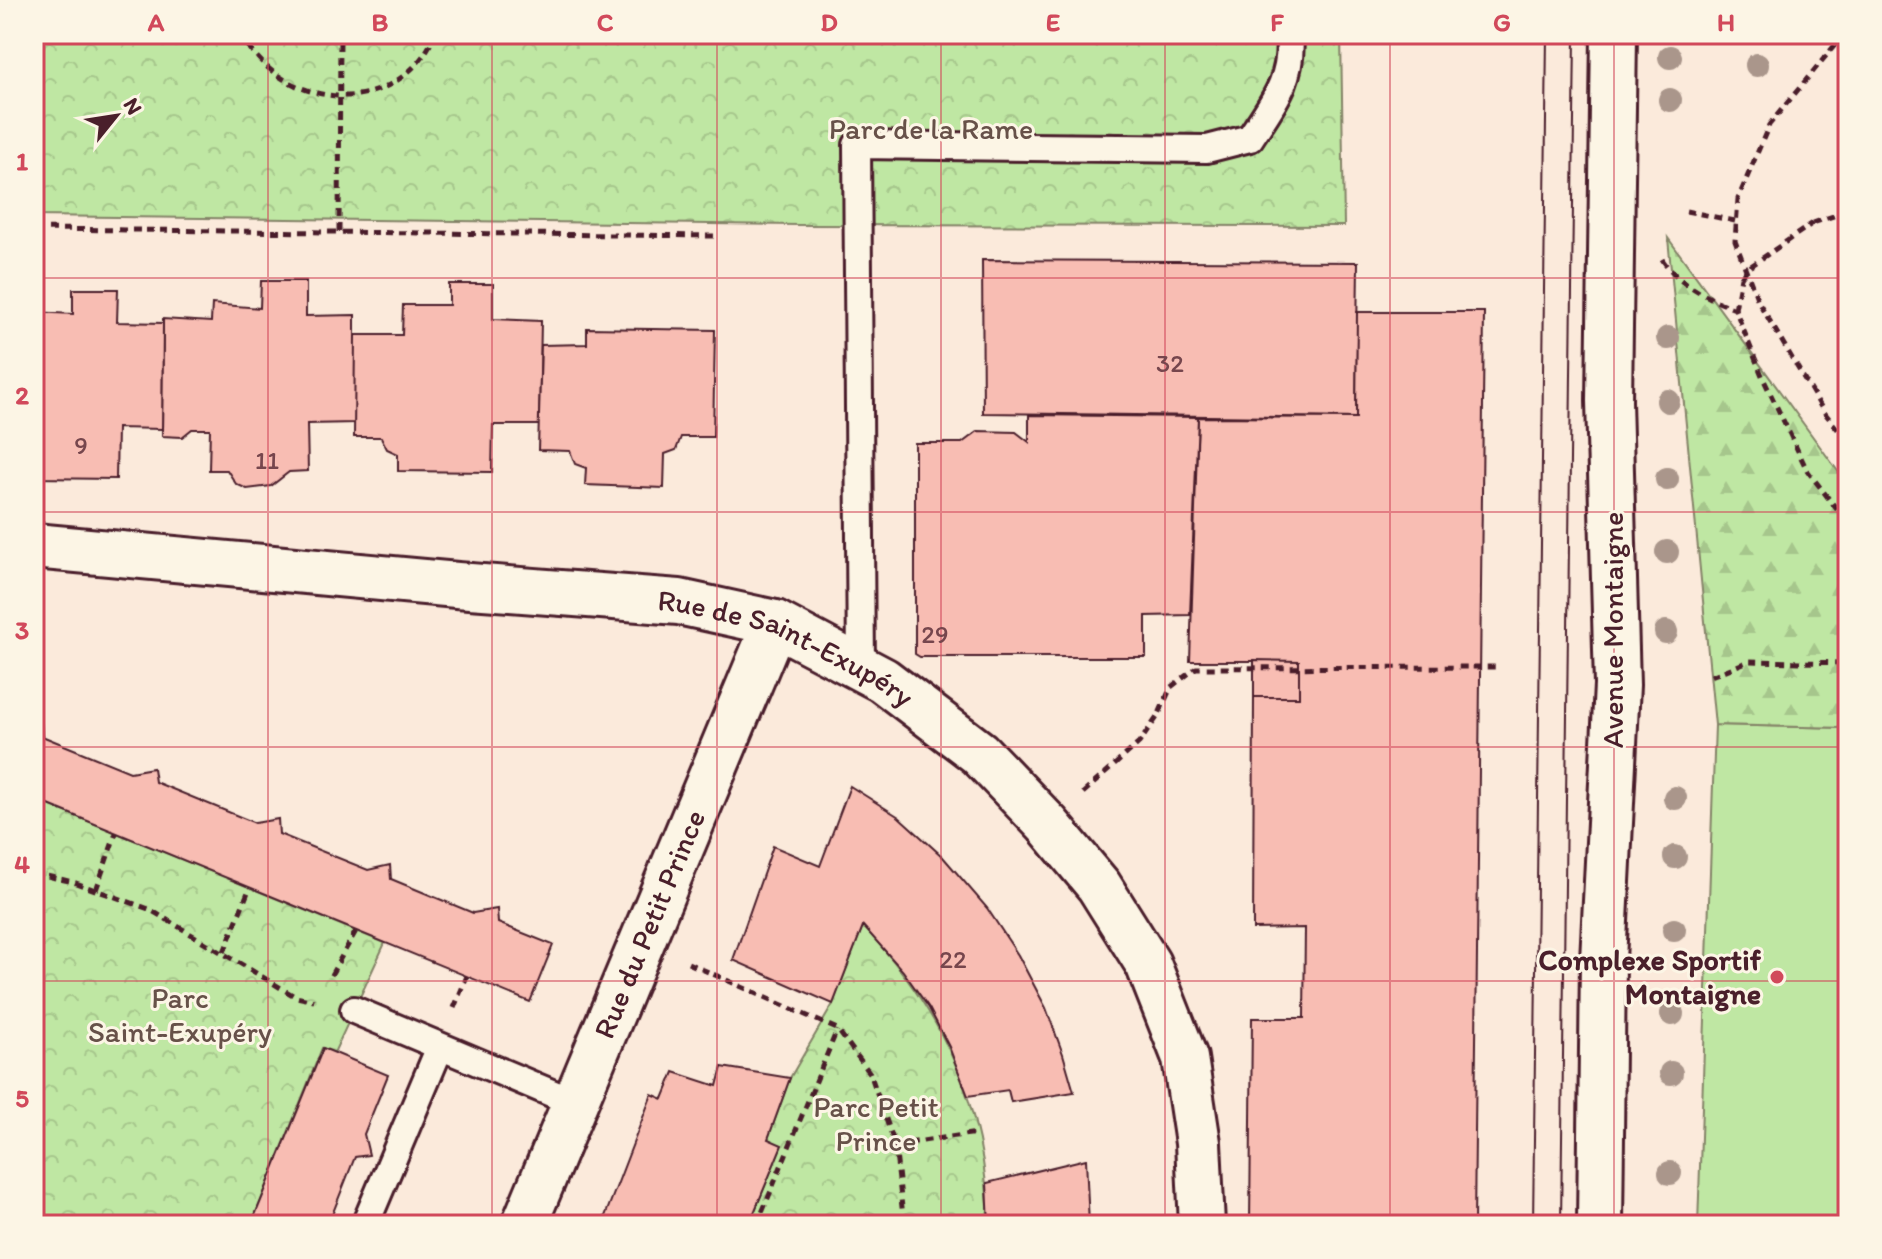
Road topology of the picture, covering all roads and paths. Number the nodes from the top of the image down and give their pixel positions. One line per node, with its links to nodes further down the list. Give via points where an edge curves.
1 (241, 34): 7 (path, via 264,66 294,87)
2 (340, 34): 7 (path)
3 (436, 34): 7 (path, via 423,57 398,80 366,93)
4 (1289, 34): 22 (lane, via 1291,54 1283,86 1250,138 1207,149 857,145)
5 (1614, 34): 46 (street, Avenue Montaigne, via 1609,401 1617,685 1603,960)
6 (1844, 34): 10 (path, via 1769,125 1738,199)
7 (340, 96): 12 (path)
8 (1686, 211): 10 (path)
9 (1848, 211): 15 (path, bridge, via 1813,223 1748,268)
10 (1735, 221): 16 (path, via 1735,241 1758,301 1824,412)
11 (34, 229): 12 (path)
12 (339, 232): 13 (path)
13 (717, 236)
14 (1667, 269): 15 (path)
15 (1735, 309): 17 (path, via 1807,470)
16 (1848, 442)
17 (1848, 524)
18 (34, 546): 19 (street, Rue de Saint-Exupéry, via 679,602)
19 (775, 623): 22 (street, Rue de Saint-Exupéry); 38 (street, Rue du Petit Prince)
20 (1848, 663): 23 (path, via 1749,661)
21 (1496, 667): 24 (path, via 1196,668 1171,687 1139,743)
22 (861, 668): 45 (street, Rue de Saint-Exupéry, via 979,753 1099,886 1148,964 1185,1058 1198,1143)
23 (1711, 676)
24 (1072, 802)
25 (116, 833): 28 (path)
26 (34, 873): 28 (path)
27 (250, 887): 30 (path)
28 (96, 890): 30 (path, via 149,909)
29 (356, 931): 32 (path)
30 (224, 952): 34 (path, via 296,997)
31 (683, 961): 36 (path)
32 (330, 976)
33 (321, 989): 34 (path)
34 (312, 1001): 35 (path)
35 (354, 1010): 37 (lane)
36 (837, 1029): 40 (path, via 870,1073); 43 (path)
37 (440, 1047): 38 (lane); 41 (lane)
38 (575, 1103): 42 (street, Rue du Petit Prince)
39 (977, 1133): 40 (path)
40 (895, 1145): 44 (path)
41 (372, 1223)
42 (524, 1225)
43 (757, 1225)
44 (904, 1225)
45 (1202, 1225)
46 (1600, 1225)

